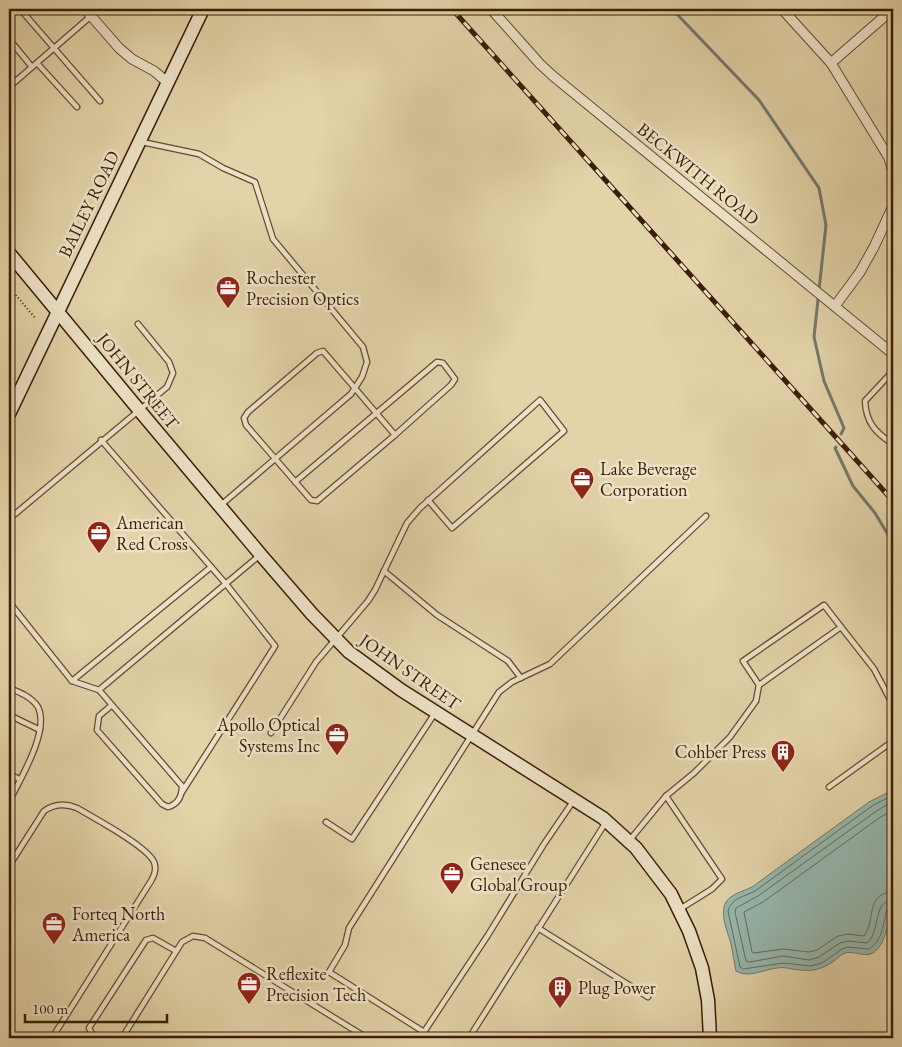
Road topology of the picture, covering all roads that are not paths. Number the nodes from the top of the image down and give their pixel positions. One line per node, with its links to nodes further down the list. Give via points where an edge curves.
1 (20, 9): 8 (lane)
2 (203, 9): 13 (street, BAILEY ROAD)
3 (491, 9): 21 (street, BECKWITH ROAD, via 553,76)
4 (782, 9): 10 (street)
5 (893, 9): 10 (street)
6 (88, 12): 8 (lane); 13 (street, via 118,48)
7 (9, 39): 11 (lane)
8 (53, 48): 9 (lane); 15 (lane)
9 (37, 63): 11 (lane); 16 (lane)
10 (830, 63): 18 (street, via 889,158)
11 (32, 66): 14 (lane)
12 (9, 78): 14 (lane)
13 (167, 82): 17 (street, BAILEY ROAD)
14 (11, 85)
15 (100, 101)
16 (77, 107)
17 (139, 141): 22 (street, BAILEY ROAD); 26 (lane, via 199,154 256,182 273,239 362,347 367,362)
18 (893, 172)
19 (893, 206): 21 (street, via 860,272)
20 (9, 252): 22 (street, JOHN STREET)
21 (835, 306): 24 (street, BECKWITH ROAD)
22 (58, 310): 27 (street, JOHN STREET); 29 (street, BAILEY ROAD)
23 (138, 324): 27 (lane, via 169,362 173,373 167,387)
24 (893, 354)
25 (893, 370): 32 (lane, via 865,401 873,428)
26 (355, 387): 28 (lane); 33 (lane, via 351,394); 33 (lane, via 323,351 248,412 244,418 246,426)
27 (139, 410): 31 (lane); 36 (street, JOHN STREET)
28 (377, 413): 30 (lane); 30 (lane, via 437,362 443,363 455,379 452,385); 34 (lane)
29 (9, 414)
30 (395, 435): 34 (lane, via 317,501 311,500)
31 (101, 440): 38 (lane); 40 (lane)
32 (893, 444)
33 (275, 459): 34 (lane); 36 (lane)
34 (295, 482)
35 (428, 500): 35 (lane, via 540,400 564,431 452,528); 41 (lane, via 407,523)
36 (220, 506): 39 (street, JOHN STREET)
37 (706, 516): 46 (lane, via 550,664)
38 (9, 519)
39 (261, 555): 42 (lane); 45 (street, JOHN STREET)
40 (211, 566): 42 (lane); 47 (lane)
41 (384, 571): 45 (lane, via 368,600); 46 (lane, via 437,615 508,661)
42 (226, 584): 50 (lane); 62 (lane, via 275,646)
43 (9, 602): 47 (lane)
44 (841, 627): 48 (lane); 48 (lane, via 824,605 743,661); 52 (lane, via 874,669)
45 (335, 638): 53 (street, JOHN STREET, via 372,670); 56 (lane)
46 (521, 678): 57 (lane, via 499,692)
47 (72, 680): 50 (lane)
48 (759, 685): 63 (lane, via 756,700 730,737)
49 (9, 688): 55 (lane, via 23,694 37,706 42,720)
50 (99, 690): 51 (lane)
51 (112, 705): 62 (lane, via 182,786); 62 (lane, via 99,716 97,730 162,804 173,806 180,800)
52 (893, 705)
53 (436, 712): 57 (street, JOHN STREET); 67 (lane, via 352,839)
54 (9, 715): 55 (lane)
55 (40, 730): 60 (lane)
56 (271, 734)
57 (472, 735): 64 (street, JOHN STREET); 64 (lane, via 349,928 345,945 329,972 424,1032)
58 (893, 740): 61 (lane)
59 (9, 774): 60 (lane)
60 (20, 779): 65 (lane)
61 (829, 787)
62 (182, 792)
63 (666, 796): 68 (lane); 70 (lane, via 722,879)
64 (574, 800): 66 (street, JOHN STREET)
65 (9, 802)
66 (606, 821): 68 (street, JOHN STREET); 71 (lane)
67 (326, 822)
68 (629, 840): 70 (street, JOHN STREET, via 652,867)
69 (9, 866): 74 (lane, via 44,811 66,804 145,850 156,868 151,882)
70 (679, 910): 79 (street, JOHN STREET, via 702,968)
71 (538, 928): 73 (lane); 78 (lane)
72 (176, 951): 75 (lane, via 153,938 146,940 89,1028); 76 (lane); 77 (lane, via 182,942 193,936 205,938)
73 (648, 997)
74 (52, 1038)
75 (98, 1038)
76 (122, 1038)
77 (367, 1038)
78 (469, 1038)
79 (710, 1038)

